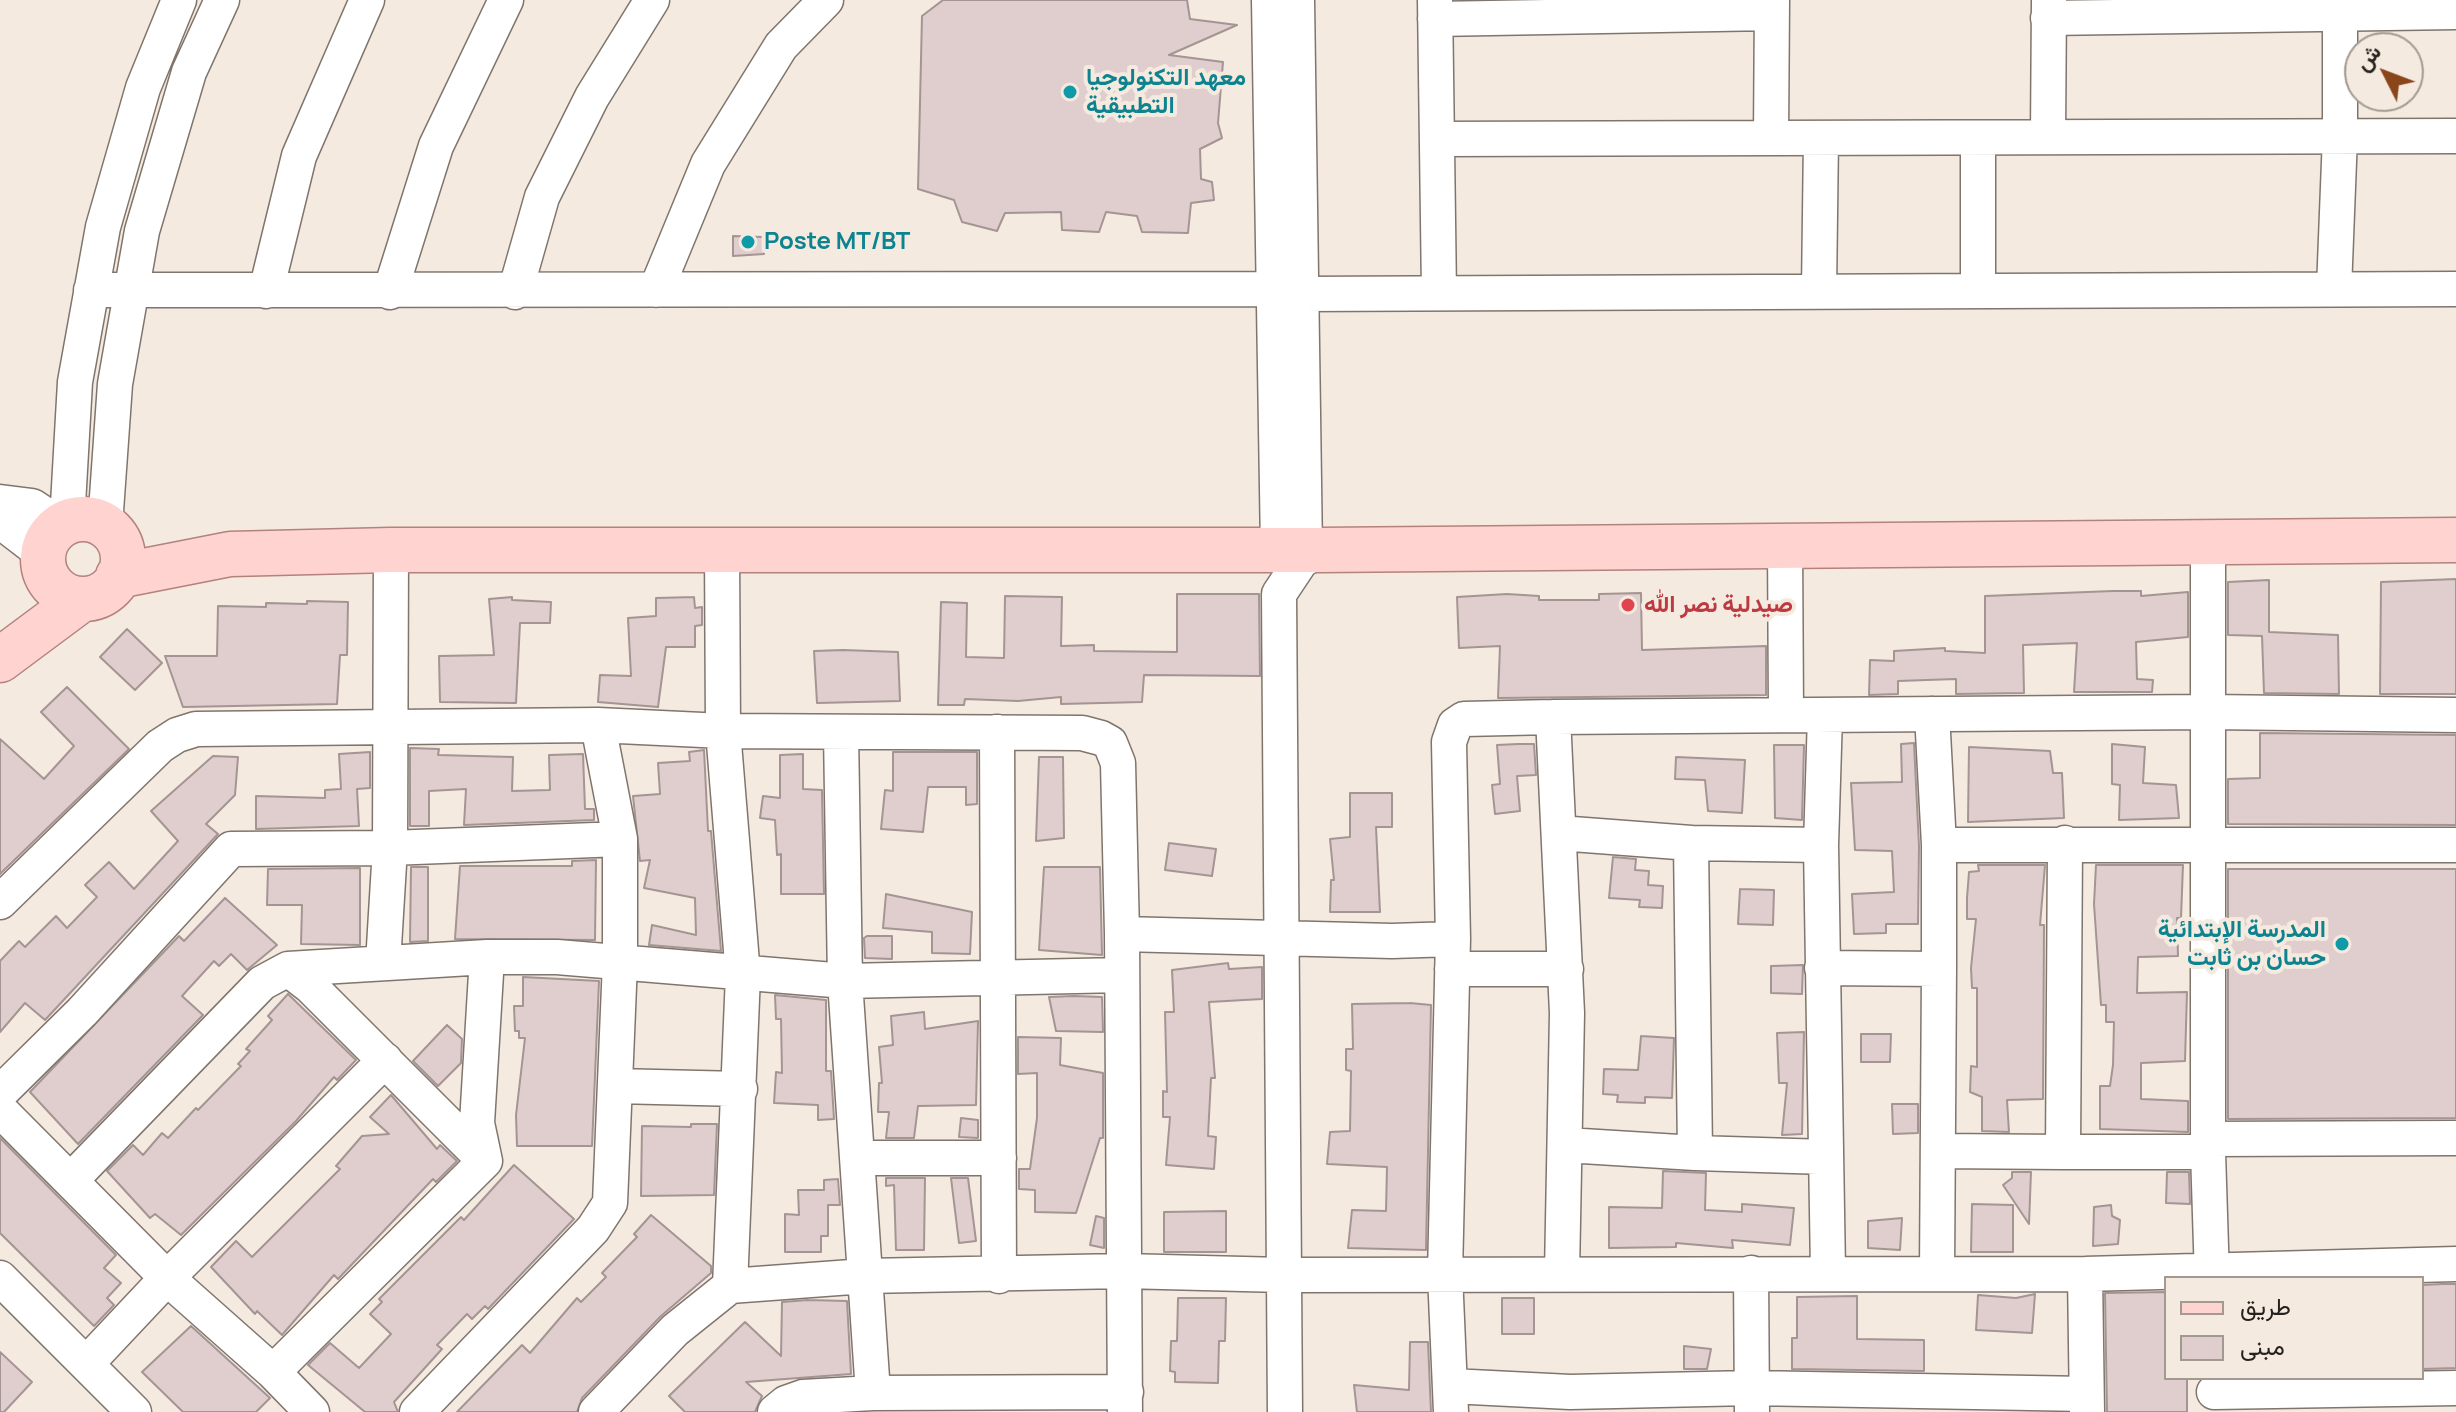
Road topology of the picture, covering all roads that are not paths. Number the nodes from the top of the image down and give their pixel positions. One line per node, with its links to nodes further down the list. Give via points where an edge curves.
1 (179, 0): 23 (street, via 122,152)
2 (222, 0): 24 (street, via 189,72 142,231)
3 (367, 0): 26 (street, via 299,156)
4 (506, 0): 30 (street, via 436,146)
5 (652, 0): 31 (street, via 592,97 542,197)
6 (826, 0): 25 (street, via 781,46 708,164)
7 (1269, 0): 27 (street)
8 (1297, 0): 27 (street)
9 (1772, 7): 11 (street); 17 (street)
10 (2340, 7): 12 (street); 13 (street); 14 (street)
11 (1435, 9): 20 (street)
12 (2048, 9): 16 (street)
13 (2456, 12)
14 (2340, 136): 15 (street); 16 (street); 21 (street)
15 (2456, 136)
16 (2048, 137): 19 (street)
17 (1771, 138): 18 (street); 20 (street)
18 (1821, 138): 19 (street); 28 (street)
19 (1978, 138): 29 (street)
20 (1437, 139): 32 (street)
21 (2334, 289): 22 (street); 29 (street)
22 (2456, 289)
23 (91, 290): 24 (street); 38 (street, via 74,398)
24 (131, 290): 26 (street); 38 (street)
25 (656, 290): 27 (street); 31 (street)
26 (266, 291): 30 (street)
27 (1288, 291): 32 (street); 40 (street)
28 (1819, 291): 29 (street); 32 (street)
29 (1978, 291)
30 (390, 292): 31 (street)
31 (515, 292)
32 (1439, 293)
33 (0, 502): 38 (street, via 32,506)
34 (0, 521): 38 (street)
35 (2456, 540): 36 (main road)
36 (2208, 542): 37 (main road); 44 (street)
37 (1785, 543): 40 (main road); 46 (street)
38 (79, 544): 41 (main road, via 230,554); 43 (main road); 43 (main road, via 103,593 82,599)
39 (722, 548): 40 (main road); 41 (main road); 52 (street)
40 (1286, 549): 42 (street); 42 (street, via 1301,561)
41 (391, 550): 51 (street)
42 (1279, 594): 66 (street)
43 (0, 657)
44 (2208, 712): 45 (street); 48 (street); 59 (street)
45 (1932, 714): 47 (street); 61 (street)
46 (1786, 715): 47 (street); 49 (street)
47 (1825, 715): 60 (street)
48 (2456, 715)
49 (1553, 717): 55 (street); 67 (street, via 1464,719 1450,732)
50 (598, 725): 51 (street); 52 (street); 56 (street)
51 (391, 728): 63 (street); 64 (street, via 219,728 177,735 106,796)
52 (723, 731): 53 (street); 75 (street)
53 (841, 732): 54 (street); 78 (street)
54 (997, 732): 65 (street, via 1082,733 1110,743 1118,763); 77 (street)
55 (1559, 833): 57 (street); 73 (street)
56 (620, 839): 63 (street); 69 (street)
57 (1691, 843): 60 (street); 89 (street)
58 (2065, 843): 59 (street); 61 (street); 88 (street)
59 (2207, 843): 62 (street); 86 (street)
60 (1821, 845): 71 (street)
61 (1939, 845): 74 (street)
62 (2456, 845)
63 (390, 848): 70 (street); 82 (street, via 231,849)
64 (0, 902)
65 (1122, 934): 66 (street); 76 (street)
66 (1284, 936): 67 (street, via 1392,941); 104 (street)
67 (1453, 954): 73 (street); 101 (street)
68 (487, 957): 69 (street); 70 (street); 93 (street, via 477,1123)
69 (620, 962): 75 (street); 80 (street)
70 (383, 963): 72 (street)
71 (1822, 968): 74 (street); 90 (street)
72 (288, 969): 79 (street); 94 (street, via 262,983)
73 (1566, 969): 85 (street)
74 (1939, 969): 87 (street)
75 (743, 975): 78 (street); 81 (street)
76 (1122, 975): 77 (street); 96 (street)
77 (998, 979): 78 (street); 92 (street)
78 (845, 981): 91 (street)
79 (385, 1060): 93 (street); 108 (street)
80 (615, 1086): 81 (street); 126 (street, via 610,1203 593,1229)
81 (740, 1089): 109 (street)
82 (0, 1093)
83 (0, 1110): 94 (street)
84 (2456, 1138): 86 (street)
85 (1566, 1145): 89 (street); 99 (street)
86 (2208, 1146): 88 (street); 103 (street)
87 (1938, 1151): 88 (street); 98 (street)
88 (2063, 1152)
89 (1695, 1153): 90 (street)
90 (1826, 1157): 97 (street)
91 (858, 1158): 92 (street); 105 (street)
92 (999, 1158): 106 (street)
93 (485, 1161): 111 (street)
94 (71, 1180): 108 (street)
95 (2456, 1264): 103 (street)
96 (1123, 1271): 104 (street); 106 (street); 118 (street)
97 (1828, 1272): 98 (street); 100 (street)
98 (1937, 1272): 102 (street)
99 (1562, 1273): 100 (street); 101 (street)
100 (1751, 1273): 116 (street)
101 (1445, 1274): 104 (street); 115 (street)
102 (2085, 1274): 103 (street); 122 (street)
103 (2212, 1274)
104 (1283, 1275): 128 (street)
105 (865, 1276): 106 (street); 109 (street); 112 (street)
106 (999, 1276)
107 (0, 1278): 110 (street)
108 (167, 1278): 110 (street); 111 (street)
109 (730, 1286): 123 (street, via 675,1330)
110 (87, 1363): 124 (street)
111 (273, 1372): 125 (street)
112 (873, 1393): 118 (street); 127 (street, via 803,1397)
113 (2214, 1394): 117 (street)
114 (2452, 1396): 117 (street)
115 (1451, 1399): 119 (street)
116 (1752, 1400): 119 (street); 120 (street)
117 (2334, 1401)
118 (1125, 1402)
119 (1570, 1402)
120 (1867, 1402): 121 (street)
121 (1982, 1403): 122 (street)
122 (2086, 1403)
123 (614, 1406)
124 (134, 1412)
125 (312, 1412)
126 (417, 1412)
127 (775, 1412)
128 (1285, 1412)

